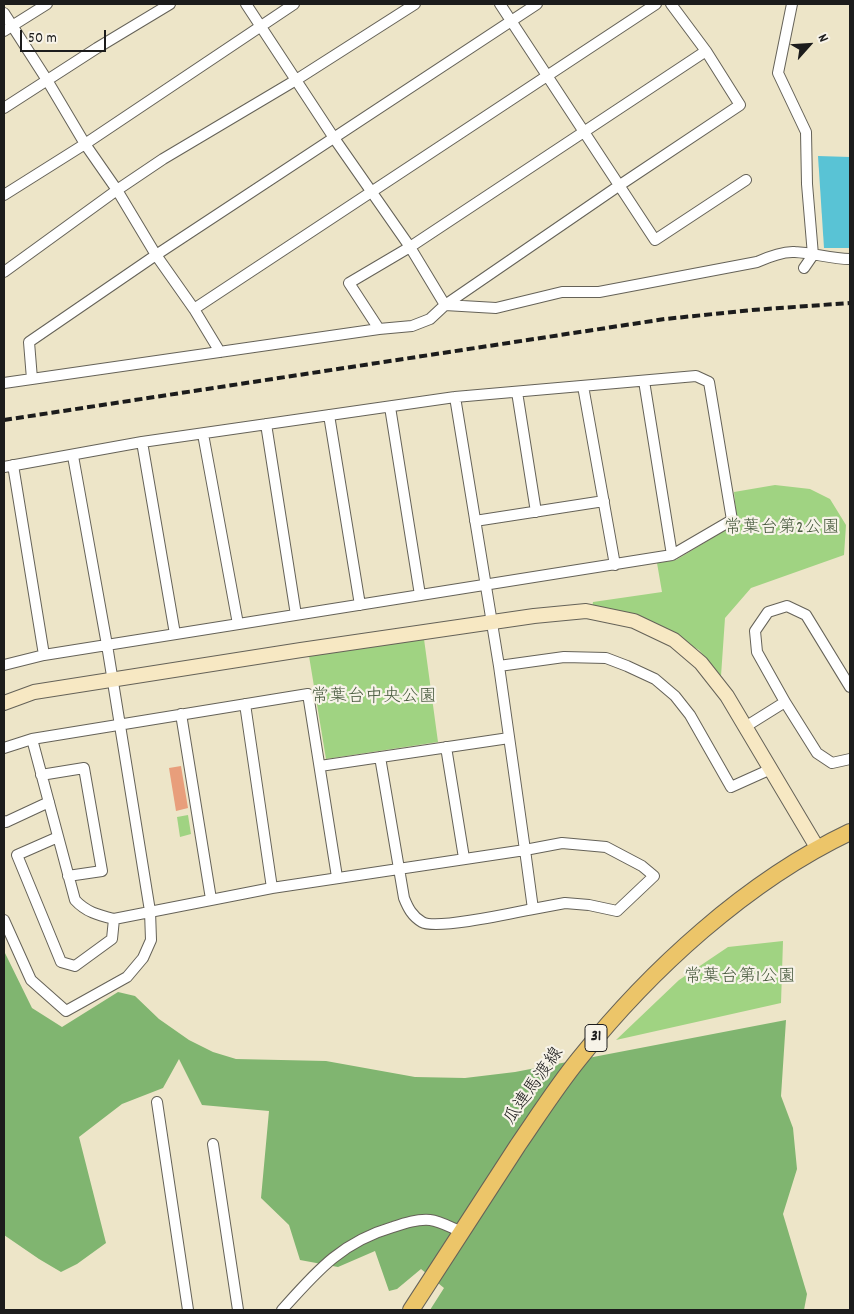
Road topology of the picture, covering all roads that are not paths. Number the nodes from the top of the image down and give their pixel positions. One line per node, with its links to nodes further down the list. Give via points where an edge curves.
1 (47, 4): 14 (street)
2 (170, 4): 17 (street)
3 (246, 4): 13 (street)
4 (294, 4): 13 (street)
5 (415, 4): 18 (street)
6 (500, 4): 12 (street)
7 (537, 4): 12 (street)
8 (656, 4): 16 (street)
9 (671, 4): 15 (street)
10 (792, 4): 29 (street, via 778,73 806,132)
11 (4, 13): 14 (street)
12 (511, 20): 16 (street); 21 (street)
13 (260, 26): 18 (street); 22 (street)
14 (8, 28): 17 (street)
15 (706, 51): 20 (street); 24 (street, via 740,106)
16 (548, 76): 20 (street); 26 (street)
17 (47, 80): 19 (street); 22 (street)
18 (296, 80): 21 (street); 25 (street)
19 (4, 108)
20 (584, 130): 24 (street); 28 (street)
21 (334, 138): 26 (street); 30 (street)
22 (85, 144): 25 (street); 27 (street)
23 (746, 180): 24 (street, via 655,240)
24 (620, 185): 34 (street)
25 (117, 190): 30 (street); 33 (street)
26 (372, 192): 28 (street); 35 (street)
27 (4, 195)
28 (410, 247): 34 (street); 36 (street, via 349,284)
29 (813, 254): 31 (street); 32 (street); 34 (street, via 793,252 775,255 756,262 599,292 562,292 496,308)
30 (156, 255): 35 (street); 38 (street, via 29,342)
31 (850, 259)
32 (804, 268)
33 (4, 272)
34 (445, 305): 36 (street, via 430,319 412,326)
35 (194, 309): 37 (street)
36 (379, 329): 37 (street)
37 (220, 352): 38 (street)
38 (32, 379): 40 (street)
39 (644, 381): 41 (street); 54 (street); 54 (street, via 696,376 710,382 732,520)
40 (4, 383)
41 (583, 386): 42 (street); 51 (street)
42 (517, 392): 43 (street); 52 (street)
43 (454, 397): 44 (street); 53 (street)
44 (390, 406): 45 (street); 57 (street)
45 (329, 415): 46 (street); 58 (street)
46 (266, 424): 47 (street); 59 (street)
47 (203, 434): 48 (street); 61 (street)
48 (142, 442): 49 (street); 62 (street)
49 (73, 456): 50 (street); 63 (street)
50 (8, 466): 64 (street)
51 (604, 502): 52 (street); 55 (street)
52 (536, 512): 53 (street)
53 (475, 521): 56 (street)
54 (672, 555): 55 (street)
55 (615, 565): 56 (street)
56 (486, 585): 57 (street); 60 (street)
57 (420, 595): 58 (street)
58 (360, 604): 59 (street)
59 (296, 615): 61 (street)
60 (492, 623): 66 (street); 67 (street); 74 (street, via 586,611 634,621 674,640 702,663 728,696)
61 (238, 624): 62 (street)
62 (175, 634): 63 (street)
63 (106, 644): 64 (street); 67 (street)
64 (44, 655): 65 (street)
65 (4, 664)
66 (499, 666): 75 (street); 82 (street, via 564,656 606,658 620,663 655,679 675,696 690,715 731,787)
67 (112, 680): 70 (street, via 34,692); 73 (street)
68 (850, 687): 69 (street, via 806,615 787,606 768,612 755,631 757,652)
69 (785, 702): 74 (street); 80 (street, via 817,753 832,763)
70 (4, 703)
71 (245, 704): 72 (street); 81 (street, via 308,694); 94 (street)
72 (182, 714): 73 (street); 95 (street)
73 (118, 724): 76 (street); 97 (street)
74 (746, 727): 82 (street)
75 (509, 738): 77 (street); 89 (street)
76 (32, 739): 78 (street); 83 (street)
77 (446, 747): 79 (street); 90 (street)
78 (4, 748)
79 (380, 757): 81 (street); 91 (street)
80 (850, 759)
81 (320, 766): 93 (street)
82 (771, 769): 88 (street)
83 (41, 775): 84 (street); 92 (street, via 84,768 102,871)
84 (48, 802): 85 (street); 87 (street)
85 (4, 821)
86 (850, 832): 88 (main road, 瓜連馬渡線 / 31)
87 (58, 837): 92 (street); 98 (street, via 17,854 61,962 75,966 112,938)
88 (818, 849): 102 (main road, 瓜連馬渡線 / 31, via 757,887 650,978 579,1059 547,1102)
89 (526, 850): 90 (street); 96 (street); 96 (street, via 562,843 606,847 654,876 617,911 565,903)
90 (464, 858): 91 (street)
91 (399, 868): 93 (street); 96 (street, via 404,898 411,914 424,923 440,925)
92 (68, 876): 98 (street, via 75,900 82,908)
93 (338, 878): 94 (street)
94 (272, 888): 95 (street)
95 (211, 899): 97 (street)
96 (533, 909)
97 (150, 911): 98 (street); 99 (street, via 150,940 142,958 127,977 66,1011 31,980)
98 (114, 919)
99 (4, 920)
100 (157, 1102): 103 (street)
101 (213, 1144): 104 (street)
102 (462, 1232): 105 (street, via 431,1220 412,1221 381,1230 349,1245 321,1267); 106 (main road, 瓜連馬渡線 / 31)
103 (188, 1310)
104 (238, 1310)
105 (282, 1310)
106 (411, 1310)

